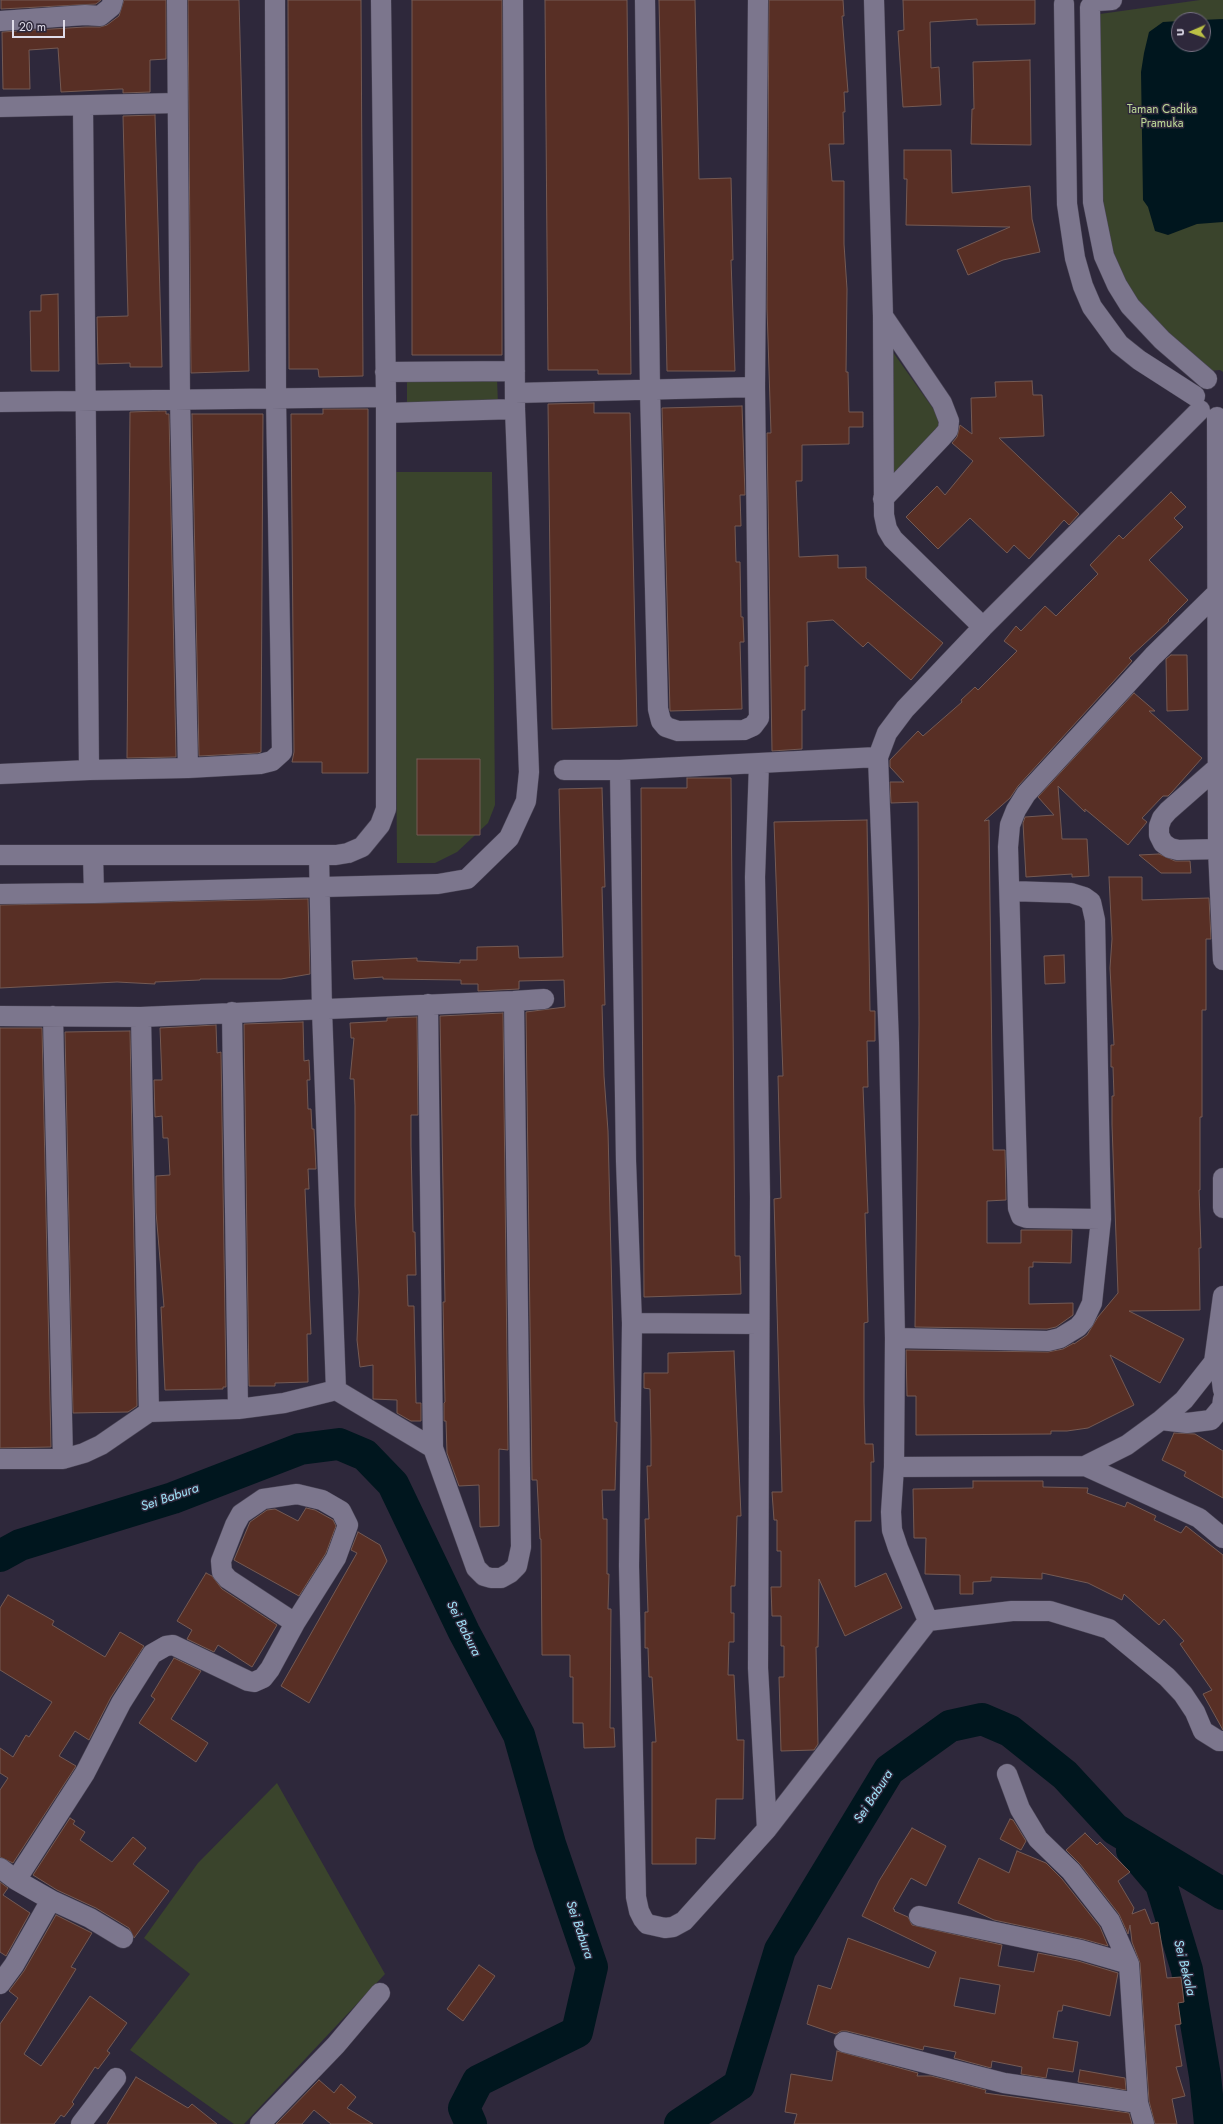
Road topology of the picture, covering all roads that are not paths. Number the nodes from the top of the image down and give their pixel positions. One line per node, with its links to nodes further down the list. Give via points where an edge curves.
1 (112, 0): 11 (street, via 111,6 100,16)
2 (177, 0): 12 (street)
3 (275, 0): 23 (street)
4 (381, 0): 19 (street)
5 (513, 0): 18 (street)
6 (645, 0): 22 (street)
7 (758, 0): 21 (street)
8 (874, 0): 17 (street)
9 (1062, 2): 10 (street, via 1076,10); 16 (street)
10 (1099, 2): 15 (street)
11 (0, 21)
12 (177, 103): 13 (street); 24 (street)
13 (83, 106): 14 (street); 25 (street)
14 (0, 107)
15 (1093, 202): 16 (street); 20 (street, via 1104,256 1130,306 1162,340)
16 (1067, 204): 29 (street, via 1075,258 1092,307 1119,344)
17 (883, 316): 30 (street); 30 (street, via 942,403 949,421 948,430)
18 (515, 371): 19 (street); 26 (street)
19 (385, 372): 28 (street)
20 (1215, 379): 29 (street, via 1199,386)
21 (755, 387): 22 (street); 22 (street, via 759,718 753,726 737,730 672,730 666,727 658,709)
22 (650, 390): 26 (street)
23 (276, 398): 24 (street); 28 (street); 36 (street, via 282,744 279,766 272,761)
24 (180, 399): 25 (street); 36 (street)
25 (86, 400): 27 (street); 37 (street)
26 (515, 401): 28 (street); 45 (street, via 529,772 526,801 509,838 467,879 438,884)
27 (0, 402)
28 (386, 405): 43 (street, via 386,809 380,826 362,848 348,853)
29 (1209, 410): 31 (street); 32 (street)
30 (883, 498): 32 (street, via 887,528 893,539)
31 (1220, 593): 35 (street); 46 (street, via 1153,656 1026,794 1010,825)
32 (983, 627): 33 (street, via 905,709 887,733)
33 (878, 757): 34 (street); 64 (street, via 889,1043)
34 (759, 764): 39 (street); 63 (street, via 755,877 760,1197)
35 (1218, 767): 41 (street); 41 (street, via 1168,811 1159,826 1159,835 1163,843 1170,848)
36 (188, 768): 37 (street)
37 (89, 770): 40 (street)
38 (564, 770): 39 (street)
39 (620, 770): 62 (street, via 626,1161)
40 (0, 774)
41 (1218, 850): 49 (street)
42 (93, 855): 43 (street); 44 (street); 47 (street)
43 (319, 855): 45 (street)
44 (0, 856)
45 (321, 887): 47 (street); 53 (street)
46 (1010, 891): 60 (street, via 1071,893 1091,902 1095,920); 60 (street, via 1018,1208 1021,1216 1027,1218)
47 (94, 893): 48 (street)
48 (0, 894)
49 (1223, 960)
50 (544, 999): 51 (street)
51 (514, 1001): 52 (street); 72 (street, via 521,1547 517,1566 510,1574 501,1578 491,1578 484,1576 476,1568)
52 (428, 1004): 53 (street); 72 (street)
53 (322, 1010): 54 (street); 66 (street)
54 (232, 1012): 57 (street); 69 (street)
55 (0, 1016): 56 (street)
56 (53, 1016): 57 (street); 74 (street)
57 (141, 1017): 70 (street)
58 (1223, 1178): 59 (street)
59 (1223, 1208)
60 (1101, 1219): 64 (street, via 1092,1303 1084,1320 1070,1332 1048,1341)
61 (1223, 1296): 65 (street)
62 (632, 1323): 63 (street); 82 (street, via 629,1574 636,1897 643,1919 647,1924 665,1928 684,1921)
63 (759, 1324): 82 (street, via 758,1668)
64 (894, 1338): 76 (street)
65 (1214, 1362): 67 (street, via 1221,1374); 71 (street, via 1184,1400)
66 (336, 1390): 69 (street, via 284,1402); 72 (street)
67 (1223, 1390)
68 (1223, 1399): 71 (street, via 1222,1407 1211,1420 1187,1423)
69 (238, 1408): 70 (street)
70 (149, 1412): 74 (street, via 101,1445)
71 (1161, 1420): 75 (street, via 1127,1445)
72 (433, 1448)
73 (0, 1459): 74 (street)
74 (63, 1459)
75 (1085, 1466): 76 (street); 77 (street, via 1198,1518)
76 (894, 1467): 78 (street, via 892,1530)
77 (1223, 1538)
78 (928, 1621): 80 (street, via 1012,1611 1050,1611 1109,1629 1166,1677 1182,1694 1203,1731); 82 (street)
79 (295, 1623): 79 (street, via 336,1558 348,1525 341,1512 322,1500 297,1494 263,1499 242,1514 221,1561 222,1572 228,1579); 84 (street, via 270,1669 263,1678 254,1682 235,1676 173,1645 152,1654 121,1703 85,1773)
80 (1223, 1741)
81 (1007, 1774): 88 (street, via 1020,1809 1038,1839 1071,1871 1110,1921)
82 (767, 1829)
83 (0, 1868): 84 (street)
84 (16, 1880): 85 (street)
85 (51, 1900): 87 (street, via 90,1918); 89 (street, via 14,1965)
86 (919, 1916): 88 (street, via 1081,1950)
87 (123, 1938)
88 (1129, 1964): 93 (street)
89 (0, 1984)
90 (380, 1993): 95 (street, via 336,2045)
91 (844, 2042): 93 (street, via 1004,2083)
92 (116, 2078): 94 (street)
93 (1138, 2103): 96 (street)
94 (81, 2124)
95 (260, 2124)
96 (1144, 2124)

